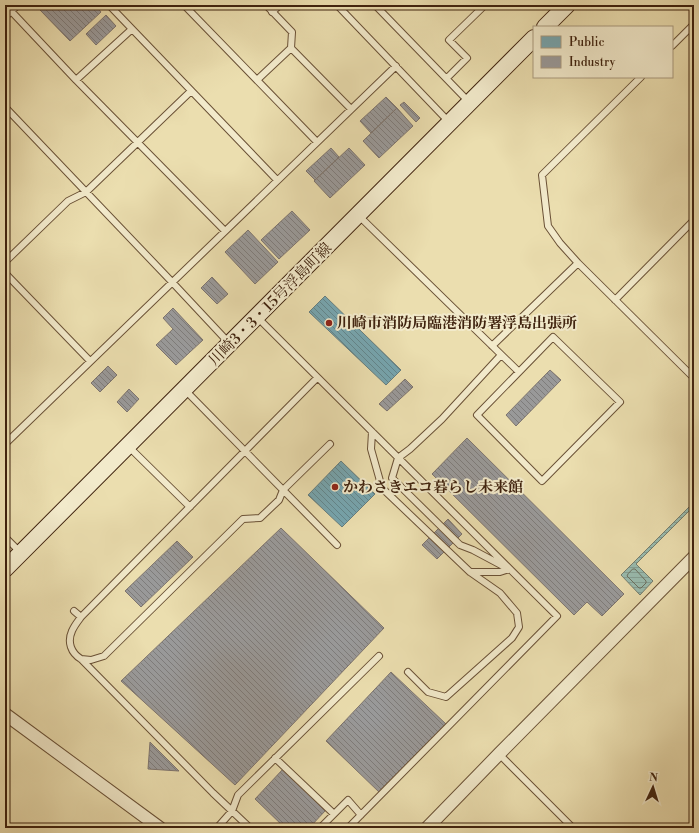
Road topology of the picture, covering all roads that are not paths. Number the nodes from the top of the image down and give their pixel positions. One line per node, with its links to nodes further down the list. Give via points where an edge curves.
1 (18, 5): 11 (lane)
2 (108, 5): 16 (lane)
3 (184, 5): 24 (lane)
4 (266, 5): 12 (lane)
5 (280, 5): 12 (lane)
6 (337, 5): 20 (lane)
7 (375, 5): 10 (lane)
8 (485, 5): 21 (lane, via 449,40 468,58)
9 (567, 5): 15 (street)
10 (382, 8): 21 (lane)
11 (11, 11): 13 (lane); 23 (lane)
12 (272, 12): 19 (lane, via 292,32)
13 (5, 17)
14 (694, 24): 18 (lane)
15 (546, 26)
16 (132, 29): 23 (lane); 25 (lane)
17 (533, 39): 26 (street, 川崎3・3・15号浮島町線)
18 (673, 45)
19 (291, 48): 24 (lane); 28 (lane)
20 (396, 66): 28 (lane); 29 (lane)
21 (447, 78): 26 (lane)
22 (640, 78): 38 (lane, via 542,175 548,226)
23 (76, 80): 31 (lane)
24 (257, 80): 30 (lane)
25 (191, 91): 31 (lane); 32 (lane)
26 (470, 103): 29 (street, 川崎3・3・15号浮島町線)
27 (5, 107): 33 (lane)
28 (351, 109): 30 (lane)
29 (450, 123): 34 (street, 川崎3・3・15号浮島町線)
30 (317, 142): 32 (lane)
31 (138, 143): 33 (lane); 36 (lane)
32 (277, 180): 36 (lane)
33 (86, 192): 37 (lane, via 68,201); 40 (lane)
34 (358, 215): 42 (street, 川崎3・3・15号浮島町線); 44 (lane)
35 (694, 220): 41 (lane)
36 (225, 231): 40 (lane)
37 (5, 262)
38 (578, 263): 41 (lane); 44 (lane)
39 (5, 273): 46 (lane)
40 (172, 282): 43 (lane); 46 (lane)
41 (615, 300): 49 (lane)
42 (256, 317): 43 (street, 川崎3・3・15号浮島町線); 48 (lane)
43 (230, 344): 50 (street, 川崎3・3・15号浮島町線)
44 (492, 346): 45 (lane)
45 (501, 355): 47 (lane); 56 (lane, via 442,419)
46 (90, 362): 52 (lane)
47 (519, 372): 47 (lane, via 477,415 542,481 620,402 553,337)
48 (317, 378): 51 (lane); 55 (lane)
49 (694, 378)
50 (184, 389): 54 (street, 川崎3・3・15号浮島町線); 55 (lane)
51 (372, 432): 56 (lane); 65 (lane, via 371,449 382,488)
52 (5, 444)
53 (330, 444): 57 (lane)
54 (128, 446): 58 (lane); 61 (street, 川崎3・3・15号浮島町線)
55 (244, 451): 57 (lane); 58 (lane)
56 (398, 458): 64 (lane); 64 (lane, via 392,478 460,545)
57 (283, 490): 60 (lane); 69 (lane, via 279,500 260,518 243,519 104,656 91,660)
58 (190, 507): 67 (lane)
59 (5, 537): 61 (lane)
60 (337, 545)
61 (21, 553): 63 (street, 川崎3・3・15号浮島町線)
62 (694, 557): 72 (street)
63 (5, 569)
64 (509, 569): 65 (lane, via 500,572); 76 (lane, via 557,616)
65 (470, 572): 70 (lane, via 500,593 517,613 518,627 512,638 446,697 428,692)
66 (74, 611): 67 (lane)
67 (81, 617): 69 (lane, via 70,639 72,651)
68 (379, 656): 73 (lane)
69 (81, 659): 74 (lane)
70 (408, 672)
71 (5, 714): 77 (street)
72 (499, 754): 82 (street); 83 (lane)
73 (275, 758): 74 (lane, via 238,795); 75 (lane)
74 (232, 811): 78 (lane); 79 (lane)
75 (334, 814): 76 (lane, via 348,800); 80 (lane)
76 (361, 815): 81 (lane)
77 (160, 828)
78 (217, 828)
79 (250, 828)
80 (320, 828)
81 (348, 828)
82 (427, 828)
83 (573, 828)

